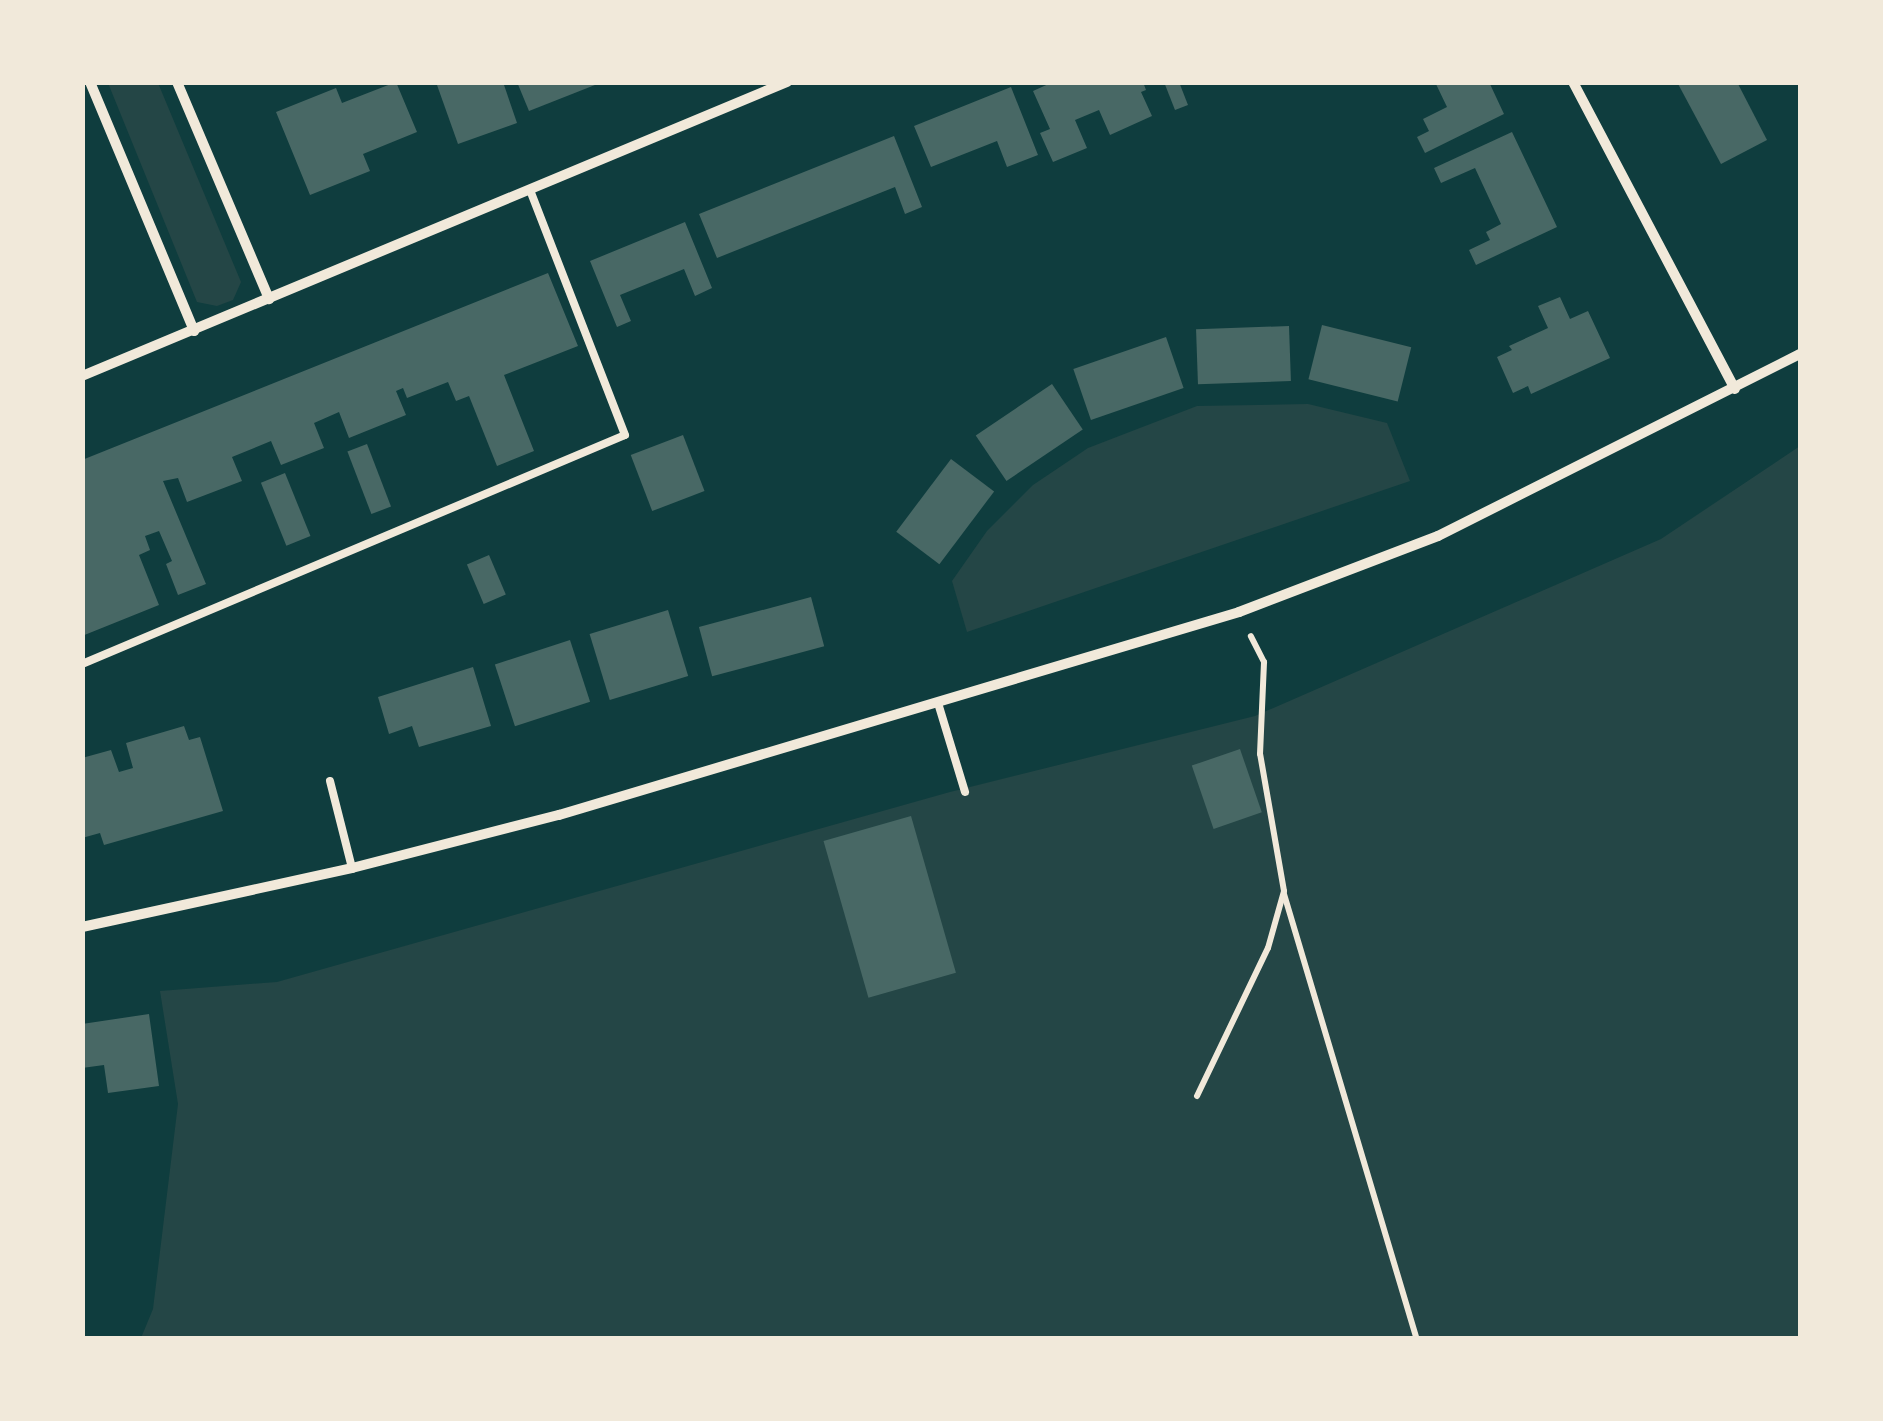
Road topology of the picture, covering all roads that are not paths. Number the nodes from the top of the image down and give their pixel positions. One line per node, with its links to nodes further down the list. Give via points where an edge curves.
1 (90, 82): 8 (street)
2 (177, 82): 7 (street)
3 (787, 82): 5 (street)
4 (1573, 82): 11 (street)
5 (763, 87): 6 (street)
6 (530, 190): 7 (street); 12 (lane, via 625,435)
7 (269, 299): 8 (street)
8 (194, 331): 10 (street)
9 (1800, 354): 11 (street)
10 (82, 376)
11 (1735, 389): 13 (street, via 1438,536 1238,612)
12 (82, 664)
13 (938, 702): 15 (lane); 16 (street, via 560,815)
14 (330, 781): 16 (lane)
15 (965, 792)
16 (352, 868): 17 (street)
17 (82, 927)

